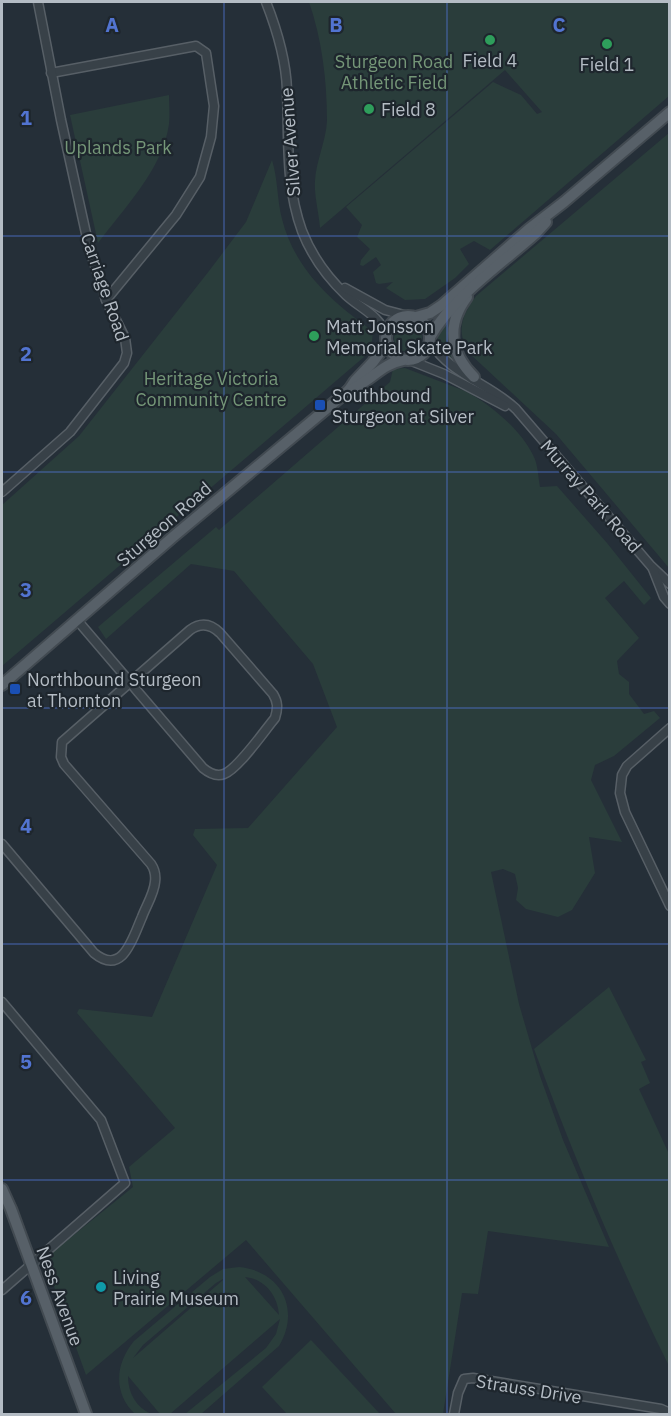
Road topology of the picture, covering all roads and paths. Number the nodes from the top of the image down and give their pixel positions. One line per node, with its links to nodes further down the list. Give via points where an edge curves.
1 (38, 2): 3 (street, Carriage Road)
2 (266, 2): 6 (street, Silver Avenue, via 285,71 293,200 307,242)
3 (51, 73): 8 (street, Carriage Road, via 89,247); 8 (street, via 196,46 206,53 214,106 211,137 200,177 176,215)
4 (669, 112): 5 (main road)
5 (564, 202): 7 (main road, via 535,234); 9 (main road, via 441,305 430,313)
6 (330, 277): 9 (street, Silver Avenue, via 385,310); 11 (street, Silver Avenue, via 377,318)
7 (474, 287): 10 (main road, via 446,312); 13 (main road, via 455,319 452,337 461,361)
8 (106, 300): 17 (street, Carriage Road, via 125,338 124,363 70,432)
9 (412, 317): 10 (main road, via 426,325); 11 (main road, via 400,317 393,322)
10 (430, 339): 12 (main road, via 423,355); 14 (street, Murray Park Road, via 447,363)
11 (386, 340): 12 (main road, via 392,354); 15 (main road, Sturgeon Road)
12 (406, 360): 15 (main road, Sturgeon Road, via 388,364); 16 (street, Murray Park Road, via 486,395)
13 (474, 377): 14 (street)
14 (485, 387): 16 (street, Murray Park Road, via 509,403)
15 (349, 390): 21 (main road, Sturgeon Road)
16 (531, 427): 18 (street, Murray Park Road)
17 (2, 492)
18 (651, 566): 19 (street, Murray Park Road); 20 (street, Murray Park Road)
19 (669, 584)
20 (669, 604)
21 (77, 620): 22 (street); 23 (main road, Sturgeon Road)
22 (130, 682): 22 (street, via 212,774 231,770 277,712 273,694 211,626 194,627); 25 (street, via 67,736 60,750 64,764 155,872 154,887 128,950 114,960 94,953)
23 (2, 685)
24 (669, 728): 26 (street, via 627,765 620,793)
25 (2, 844)
26 (669, 906)
27 (2, 1002): 29 (street, via 101,1120 125,1183)
28 (2, 1188): 29 (main road, Ness Avenue)
29 (31, 1264): 30 (street); 32 (main road, Ness Avenue)
30 (2, 1290)
31 (669, 1413): 33 (street, Strauss Drive, via 464,1379)
32 (86, 1414)
33 (454, 1414)

